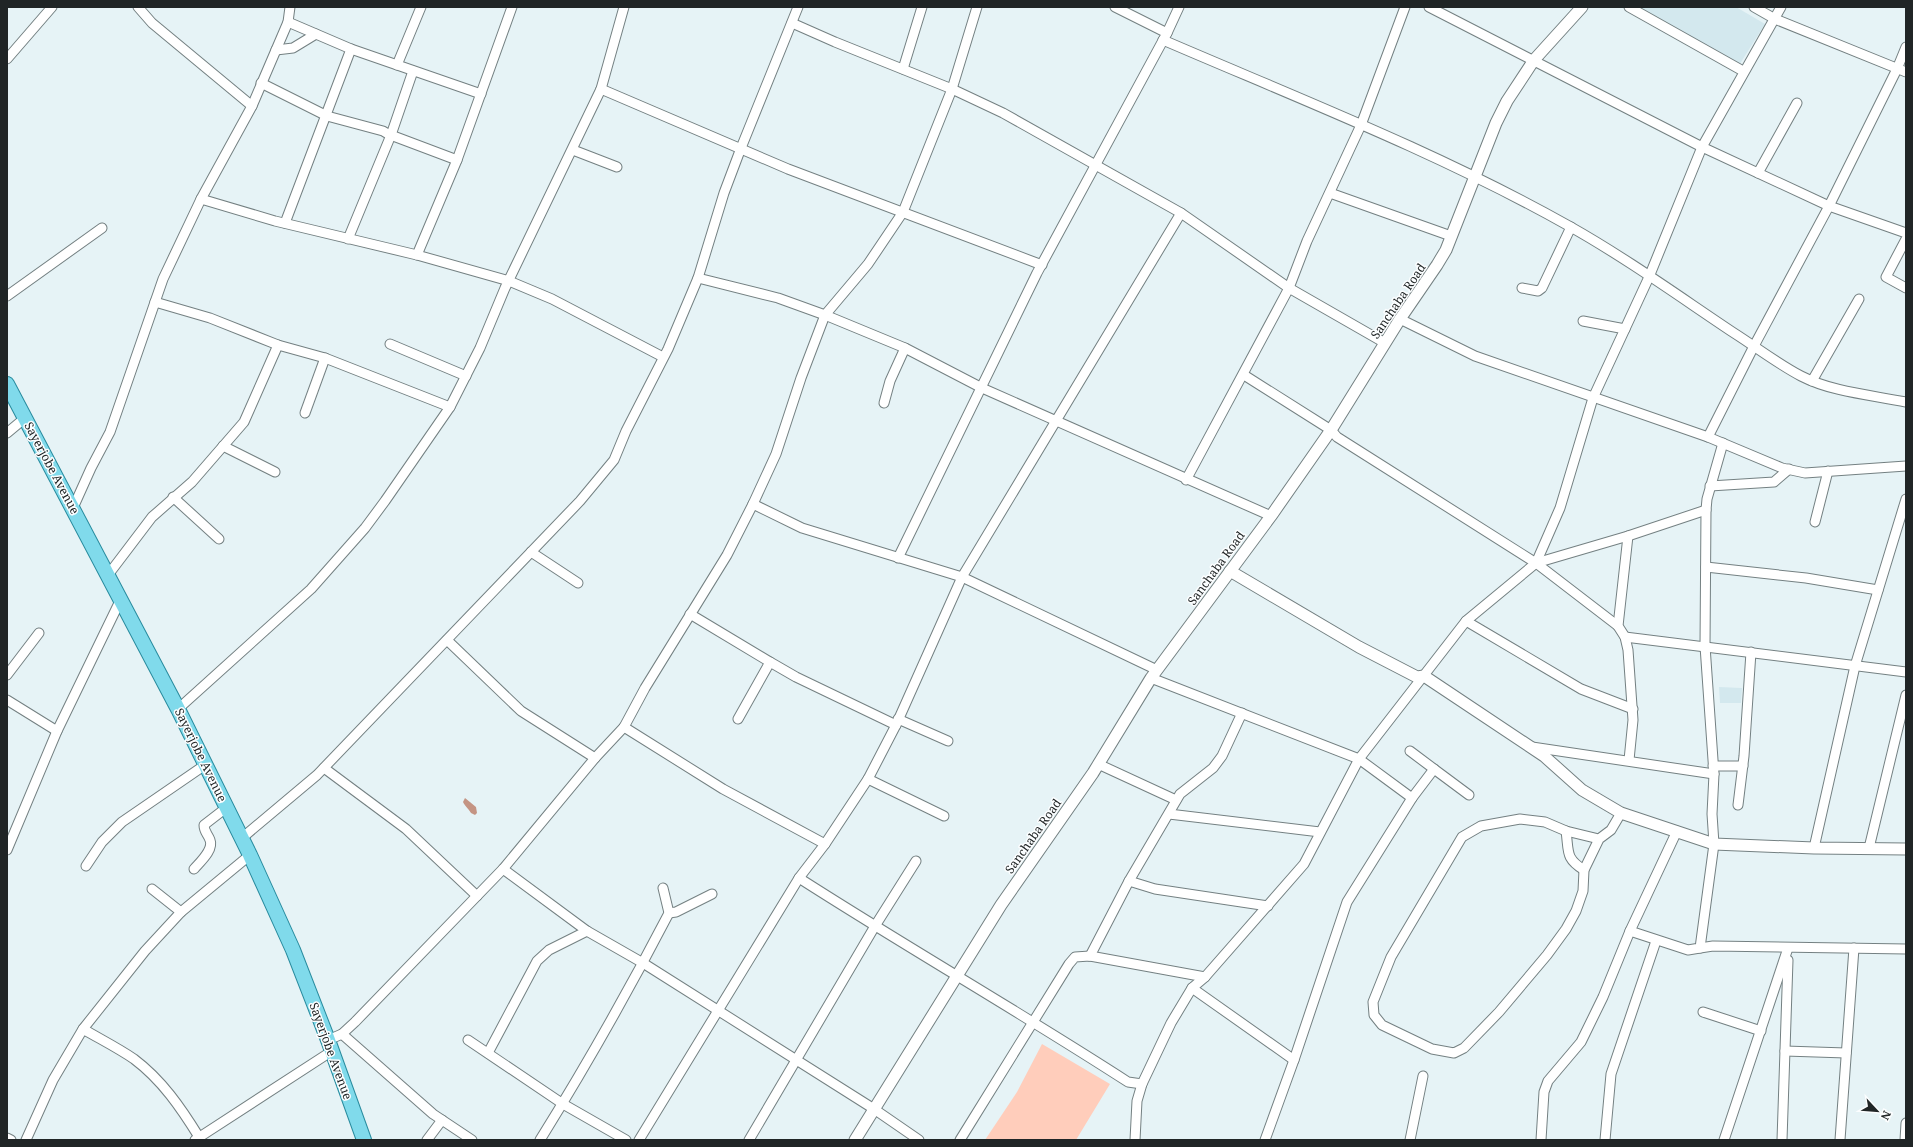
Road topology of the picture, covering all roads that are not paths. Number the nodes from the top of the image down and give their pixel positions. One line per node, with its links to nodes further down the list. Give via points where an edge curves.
1 (52, 7): 26 (street)
2 (138, 7): 38 (street, via 152,23)
3 (290, 7): 19 (street)
4 (421, 7): 28 (street)
5 (512, 7): 36 (street)
6 (624, 7): 34 (street)
7 (798, 7): 20 (street)
8 (922, 7): 29 (street)
9 (977, 7): 35 (street)
10 (1114, 7): 22 (street)
11 (1179, 7): 22 (street)
12 (1405, 7): 40 (street)
13 (1429, 7): 27 (street)
14 (1582, 7): 27 (street, Sanchaba Road)
15 (1629, 7): 32 (street)
16 (1754, 7): 18 (street)
17 (1781, 7): 18 (street)
18 (1775, 19): 30 (street); 32 (street)
19 (288, 22): 21 (street); 25 (street)
20 (792, 23): 29 (street); 43 (street)
21 (316, 34): 24 (street); 25 (street, via 292,48)
22 (1165, 37): 40 (street); 46 (street)
23 (1906, 47): 30 (street)
24 (351, 49): 28 (street); 39 (street)
25 (276, 50): 33 (street)
26 (7, 59)
27 (1534, 60): 42 (street); 49 (street, Sanchaba Road, via 1507,101)
28 (397, 65): 31 (street)
29 (902, 69): 35 (street)
30 (1902, 70): 52 (street)
31 (413, 71): 36 (street); 41 (street)
32 (1743, 71): 42 (street)
33 (261, 83): 38 (street); 39 (street)
34 (601, 89): 43 (street); 44 (street)
35 (952, 89): 46 (street, via 1003,113); 53 (street)
36 (481, 94): 45 (street)
37 (1797, 103): 48 (street)
38 (252, 106): 51 (street)
39 (327, 116): 41 (street); 55 (street)
40 (1361, 125): 49 (street); 50 (street)
41 (391, 135): 45 (street); 60 (street)
42 (1702, 146): 48 (street); 64 (street)
43 (741, 148): 53 (street, via 788,169); 65 (street, via 724,193)
44 (572, 150): 47 (street); 66 (street)
45 (457, 160): 62 (street)
46 (1096, 164): 54 (street); 63 (street)
47 (617, 166)
48 (1758, 173): 52 (street)
49 (1475, 176): 56 (street); 59 (street, Sanchaba Road)
50 (1330, 193): 59 (street); 67 (street, via 1307,241)
51 (201, 199): 55 (street); 72 (street, via 163,279)
52 (1830, 206): 58 (street); 80 (street)
53 (903, 212): 63 (street); 73 (street, via 868,264)
54 (1181, 213): 67 (street); 95 (street)
55 (285, 223): 60 (street)
56 (1571, 227): 64 (street); 68 (street, via 1542,288 1538,291)
57 (102, 228): 70 (street)
58 (1906, 233)
59 (1451, 236): 74 (street, Sanchaba Road, via 1437,266)
60 (348, 239): 62 (street)
61 (1906, 239): 69 (street, via 1886,277)
62 (417, 255): 66 (street)
63 (1042, 265): 88 (street)
64 (1650, 277): 76 (street); 80 (street)
65 (698, 278): 73 (street, via 778,298); 82 (street)
66 (509, 281): 82 (street, via 552,299); 85 (street)
67 (1289, 288): 77 (street); 84 (street)
68 (1522, 288)
69 (1906, 288)
70 (7, 296)
71 (1859, 299): 86 (street)
72 (155, 302): 79 (street, via 210,318); 110 (street, via 110,432)
73 (825, 315): 81 (street); 109 (street, via 776,454)
74 (1400, 319): 77 (street, Sanchaba Road); 89 (street, via 1475,356)
75 (1583, 321): 76 (street)
76 (1626, 329): 89 (street)
77 (1385, 343): 96 (street, Sanchaba Road)
78 (390, 344): 85 (street)
79 (278, 345): 83 (street); 100 (street, via 244,422)
80 (1754, 346): 86 (street); 98 (street)
81 (905, 348): 88 (street); 91 (street, via 890,382)
82 (663, 357): 116 (street, via 614,460 580,501)
83 (325, 358): 92 (street); 93 (street)
84 (1244, 375): 96 (street); 105 (street)
85 (466, 376): 92 (street)
86 (1812, 381): 90 (street)
87 (7, 384): 94 (main road, Sayerjobe Avenue)
88 (982, 388): 95 (street); 117 (street)
89 (1593, 398): 98 (street); 118 (street, via 1560,508)
90 (1906, 402)
91 (884, 404)
92 (450, 407): 142 (street, via 365,528 312,589)
93 (305, 413)
94 (25, 418): 97 (street); 110 (main road, Sayerjobe Avenue)
95 (1056, 421): 105 (street); 122 (street)
96 (1330, 430): 112 (street, Sanchaba Road); 118 (street, via 1337,437)
97 (7, 433)
98 (1708, 437): 99 (street)
99 (1723, 443): 102 (street); 106 (street)
100 (223, 446): 104 (street); 107 (street, via 192,482)
101 (1906, 466): 103 (street)
102 (1789, 469): 103 (street, via 1805,473); 106 (street, via 1774,482)
103 (1828, 471): 113 (street)
104 (275, 472)
105 (1186, 480): 112 (street)
106 (1710, 486): 111 (street)
107 (173, 497): 115 (street); 121 (street, via 152,517)
108 (1906, 499): 124 (street)
109 (753, 504): 117 (street, via 802,528); 126 (street, via 728,554)
110 (73, 508): 121 (main road, Sayerjobe Avenue)
111 (1706, 510): 114 (street); 119 (street)
112 (1271, 516): 120 (street, Sanchaba Road)
113 (1815, 522)
114 (1628, 536): 118 (street); 128 (street)
115 (219, 539)
116 (531, 552): 123 (street); 131 (street)
117 (898, 558): 122 (street)
118 (1536, 563): 127 (street); 128 (street)
119 (1706, 567): 124 (street, via 1806,578); 132 (street)
120 (1230, 571): 137 (street, Sanchaba Road); 139 (street, via 1359,647 1417,677)
121 (108, 575): 125 (main road, Sayerjobe Avenue)
122 (962, 577): 137 (street); 146 (street)
123 (578, 583)
124 (1878, 590): 135 (street)
125 (120, 601): 142 (main road, Sayerjobe Avenue); 148 (street)
126 (690, 614): 134 (street); 147 (street)
127 (1466, 621): 139 (street); 143 (street, via 1581,689)
128 (1618, 626): 130 (street)
129 (39, 633): 138 (street)
130 (1625, 637): 132 (street); 143 (street)
131 (447, 640): 152 (street, via 521,711); 158 (street)
132 (1705, 646): 133 (street); 160 (street)
133 (1751, 652): 135 (street); 157 (street)
134 (770, 662): 145 (street); 146 (street, via 796,677)
135 (1855, 666): 136 (street); 177 (street)
136 (1906, 672)
137 (1154, 674): 144 (street); 155 (street, Sanchaba Road)
138 (7, 675)
139 (1424, 676): 150 (street); 153 (street)
140 (1906, 695): 178 (street)
141 (7, 700): 148 (street)
142 (178, 709): 156 (main road, Sayerjobe Avenue)
143 (1633, 709): 154 (street)
144 (1242, 713): 153 (street); 164 (street, via 1222,756 1213,768)
145 (738, 719)
146 (897, 722): 149 (street); 161 (street)
147 (624, 727): 152 (street); 175 (street, via 723,790)
148 (57, 731): 180 (street)
149 (948, 741)
150 (1531, 747): 154 (street); 167 (street, via 1582,790)
151 (1410, 751): 159 (street)
152 (595, 758): 185 (street)
153 (1359, 759): 163 (street); 172 (street)
154 (1629, 760): 160 (street)
155 (1098, 764): 164 (street); 206 (street, Sanchaba Road, via 1001,905)
156 (205, 765): 166 (main road, Sayerjobe Avenue); 183 (street, via 122,822 102,842)
157 (1743, 766): 160 (street); 165 (street)
158 (324, 768): 173 (street); 192 (street, via 406,829)
159 (1434, 769): 162 (street); 163 (street)
160 (1714, 770): 176 (street)
161 (868, 779): 169 (street); 175 (street)
162 (1469, 795)
163 (1412, 798): 220 (street, via 1347,902)
164 (1176, 800): 168 (street)
165 (1738, 805)
166 (226, 808): 173 (main road, Sayerjobe Avenue); 184 (street, via 204,825 211,846)
167 (1621, 813): 171 (street); 174 (street, via 1611,830)
168 (1169, 814): 172 (street); 188 (street)
169 (944, 816)
170 (1566, 831): 174 (street); 186 (street, via 1570,858); 186 (street, via 1545,822 1520,818 1481,826 1462,837 1391,957 1373,1002 1374,1015 1382,1025 1432,1049 1454,1053 1464,1048 1499,1012 1566,929 1583,891)
171 (1677, 831): 176 (street); 198 (street)
172 (1320, 832): 193 (street, via 1304,864)
173 (242, 838): 181 (main road, Sayerjobe Avenue)
174 (1599, 839): 186 (street)
175 (825, 844): 187 (street)
176 (1714, 844): 177 (street); 200 (street)
177 (1814, 848): 178 (street)
178 (1869, 848): 179 (street)
179 (1906, 849)
180 (7, 850)
181 (250, 855): 194 (street); 216 (main road, Sayerjobe Avenue, via 293,950)
182 (916, 860): 196 (street)
183 (86, 866)
184 (194, 869)
185 (503, 869): 192 (street); 197 (street)
186 (1584, 870)
187 (799, 878): 196 (street); 209 (street)
188 (1129, 881): 193 (street, via 1155,889); 204 (street)
189 (663, 888): 195 (street)
190 (152, 889): 194 (street)
191 (712, 894): 195 (street)
192 (477, 896): 214 (street)
193 (1268, 906): 207 (street)
194 (181, 912): 212 (street, via 145,951)
195 (669, 913): 205 (street)
196 (875, 926): 206 (street); 221 (street)
197 (587, 931): 205 (street); 218 (street, via 549,950 537,961)
198 (1630, 931): 199 (street); 245 (street, via 1581,1042 1548,1081 1544,1092)
199 (1656, 941): 200 (street, via 1688,950); 246 (street, via 1611,1074)
200 (1700, 948): 201 (street)
201 (1788, 948): 202 (street); 213 (street); 217 (street)
202 (1854, 948): 203 (street); 219 (street)
203 (1906, 949)
204 (1090, 956): 207 (street); 211 (street, via 1075,957)
205 (643, 963): 209 (street); 224 (street)
206 (957, 975): 211 (street); 225 (street, Sanchaba Road)
207 (1205, 977): 208 (street)
208 (1192, 988): 220 (street); 223 (street, via 1170,1023)
209 (719, 1011): 221 (street); 237 (street)
210 (1703, 1012): 213 (street)
211 (1033, 1021): 223 (street, via 1128,1082); 241 (street)
212 (84, 1029): 229 (street, via 134,1059 156,1078 180,1106); 231 (street, via 53,1080)
213 (1761, 1031): 247 (street)
214 (342, 1034): 216 (street); 226 (street)
215 (468, 1040): 218 (street)
216 (330, 1045): 229 (street); 232 (main road, Sayerjobe Avenue)
217 (1785, 1051): 219 (street); 248 (street)
218 (488, 1053): 224 (street)
219 (1846, 1053): 249 (street)
220 (1294, 1060): 243 (street)
221 (797, 1061): 225 (street); 238 (street)
222 (1423, 1076): 244 (street)
223 (1142, 1084): 242 (street, via 1137,1101)
224 (563, 1104): 235 (street); 236 (street)
225 (874, 1109): 239 (street, Sanchaba Road); 240 (street)
226 (442, 1120): 233 (street); 234 (street)
227 (1906, 1123): 250 (street)
228 (7, 1138): 230 (street)
229 (197, 1139)
230 (11, 1140)
231 (26, 1140)
232 (364, 1140)
233 (427, 1140)
234 (472, 1140)
235 (540, 1140)
236 (626, 1140)
237 (639, 1140)
238 (749, 1140)
239 (855, 1140)
240 (919, 1140)
241 (960, 1140)
242 (1135, 1140)
243 (1265, 1140)
244 (1410, 1140)
245 (1541, 1140)
246 (1605, 1140)
247 (1724, 1140)
248 (1782, 1140)
249 (1840, 1140)
250 (1905, 1140)

